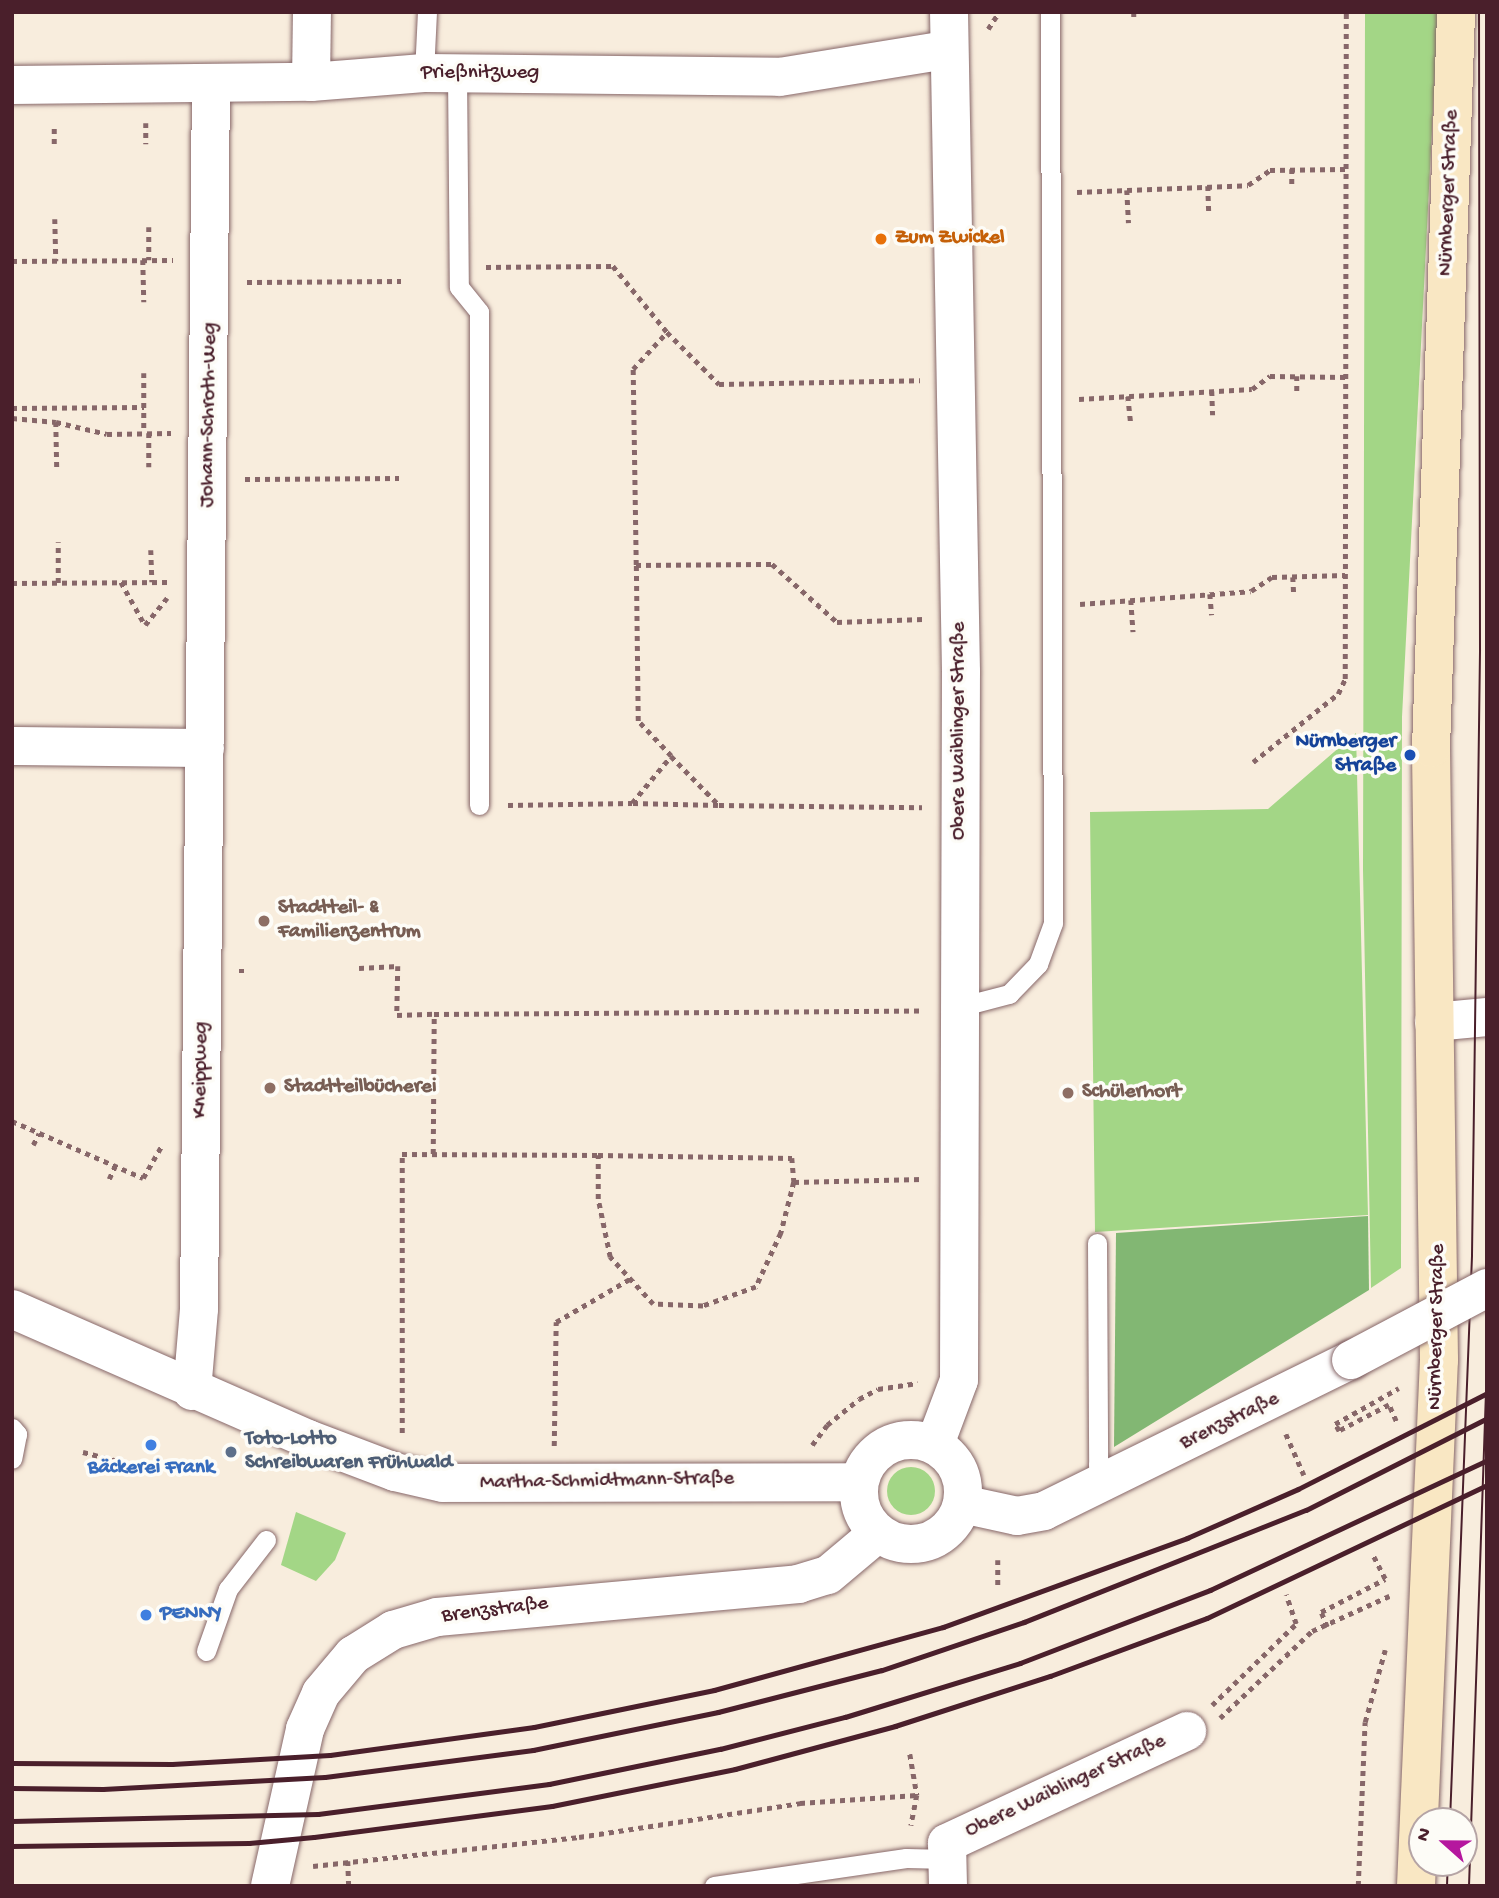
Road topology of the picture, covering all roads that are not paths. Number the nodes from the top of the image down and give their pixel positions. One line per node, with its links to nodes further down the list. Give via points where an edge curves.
1 (312, 12): 8 (street)
2 (426, 12): 7 (lane)
3 (949, 12): 6 (street, Obere Waiblinger Straße)
4 (1050, 12): 14 (lane, via 1054,923 1038,964 1009,993)
5 (1456, 12): 16 (main road, Nürnberger Straße, via 1431,748)
6 (946, 50): 7 (street, Prießnitzweg, via 780,77); 14 (street, Obere Waiblinger Straße, via 961,672)
7 (440, 73): 8 (street, Prießnitzweg); 13 (lane, via 459,287 479,312)
8 (311, 82): 9 (street, Prießnitzweg)
9 (211, 83): 10 (street, Prießnitzweg); 12 (street, Johann-Schroth-Weg)
10 (12, 85)
11 (12, 746): 12 (street)
12 (205, 748): 20 (street, Kneippweg, via 200,1309)
13 (479, 805)
14 (948, 1009): 22 (street, Obere Waiblinger Straße, via 959,1380)
15 (1487, 1017): 16 (street)
16 (1434, 1022): 34 (main road, Nürnberger Straße, via 1439,1346)
17 (1097, 1243): 25 (lane, via 1098,1465)
18 (1487, 1288): 25 (street, Brenzstraße, bridge)
19 (14, 1316): 20 (street, Martha-Schmidtmann-Straße)
20 (192, 1391): 24 (street, Martha-Schmidtmann-Straße, via 395,1472 443,1483)
21 (12, 1428): 23 (lane, via 17,1434)
22 (935, 1444): 24 (street, via 909,1438 893,1441 871,1456); 26 (street, via 956,1463 963,1481)
23 (12, 1459)
24 (858, 1482): 27 (street, via 859,1503)
25 (1103, 1485): 26 (street, Brenzstraße, via 1044,1511 1017,1516)
26 (962, 1504): 27 (street, via 950,1528 924,1543 901,1544)
27 (878, 1533): 32 (street, Brenzstraße, via 828,1575 798,1584 489,1611 437,1617 393,1630 353,1655 321,1693 304,1729)
28 (266, 1540): 29 (lane, via 228,1589)
29 (206, 1651)
30 (1186, 1731): 31 (street, Obere Waiblinger Straße, via 947,1843)
31 (948, 1872): 33 (lane, via 906,1858)
32 (270, 1886)
33 (714, 1886)
34 (1416, 1886)

